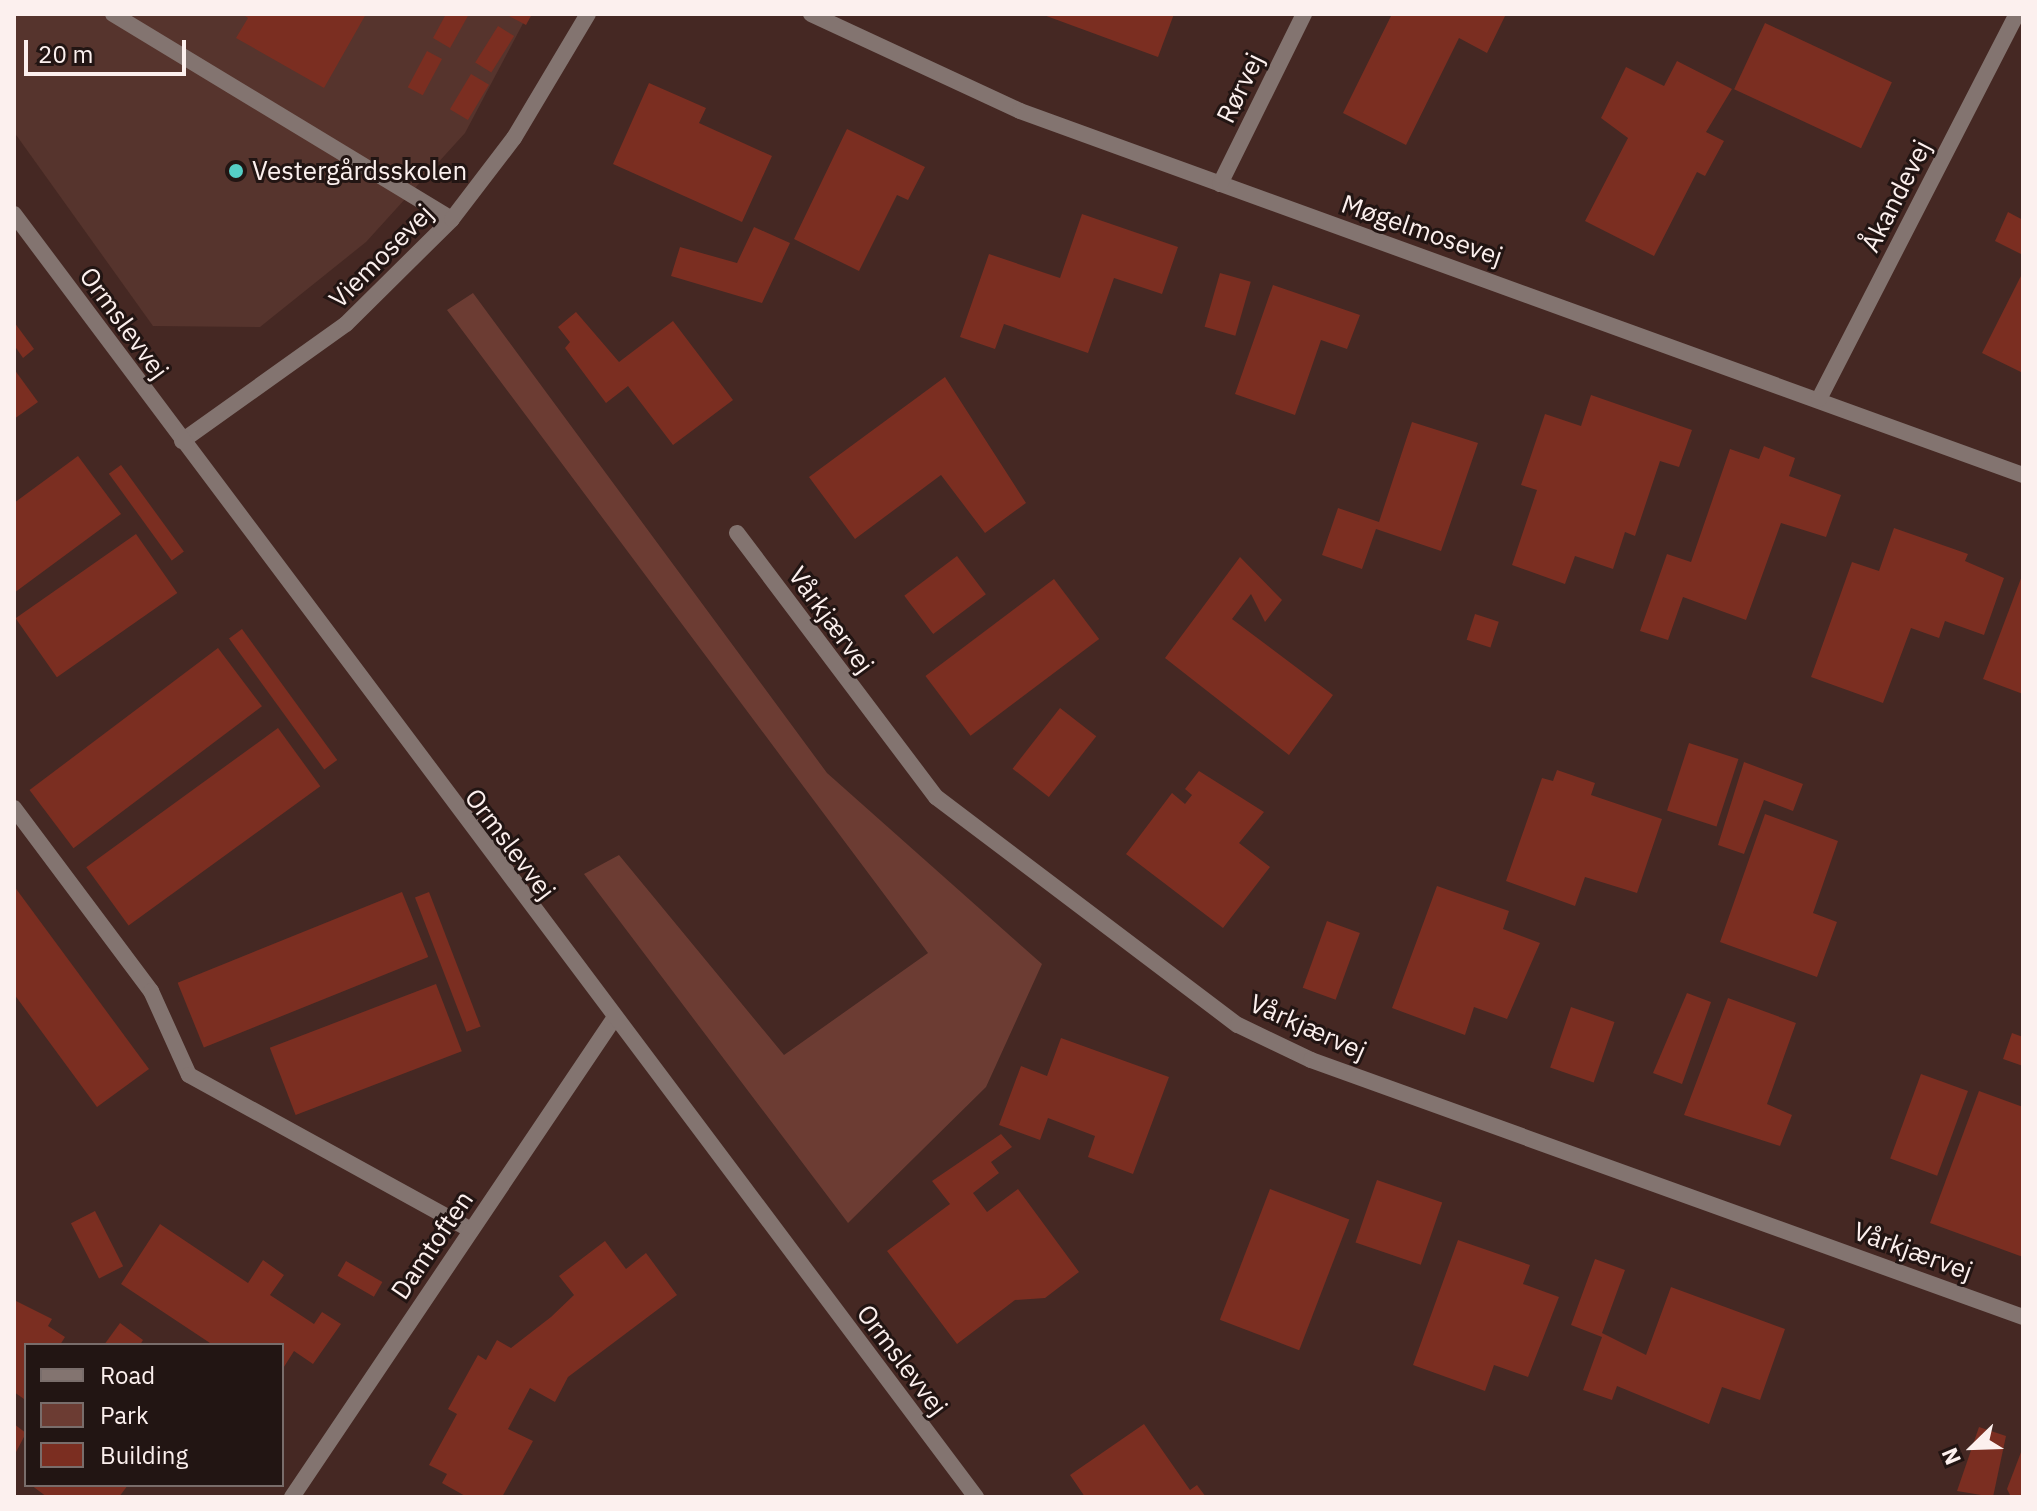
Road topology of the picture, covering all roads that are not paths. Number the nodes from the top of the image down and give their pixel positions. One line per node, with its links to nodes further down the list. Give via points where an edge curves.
1 (113, 14): 8 (street)
2 (588, 14): 8 (street, Viemosevej, via 514,138)
3 (811, 14): 6 (street, Møgelmosevej, via 1020,111)
4 (1304, 14): 6 (street, Rørvej)
5 (2017, 14): 9 (street, Åkandevej)
6 (1220, 184): 9 (street, Møgelmosevej)
7 (14, 214): 10 (street, Ormslevvej)
8 (452, 219): 10 (street, Viemosevej, via 346,324)
9 (1819, 399): 11 (street, Møgelmosevej)
10 (182, 441): 14 (street, Ormslevvej)
11 (2023, 475)
12 (737, 533): 16 (street, Vårkjærvej, via 936,797 1238,1025 1311,1060)
13 (14, 808): 15 (street, via 151,991 189,1075)
14 (613, 1020): 15 (street, Damtoften); 18 (street, Ormslevvej)
15 (471, 1230): 17 (street, Damtoften)
16 (2023, 1317)
17 (292, 1497)
18 (976, 1497)

